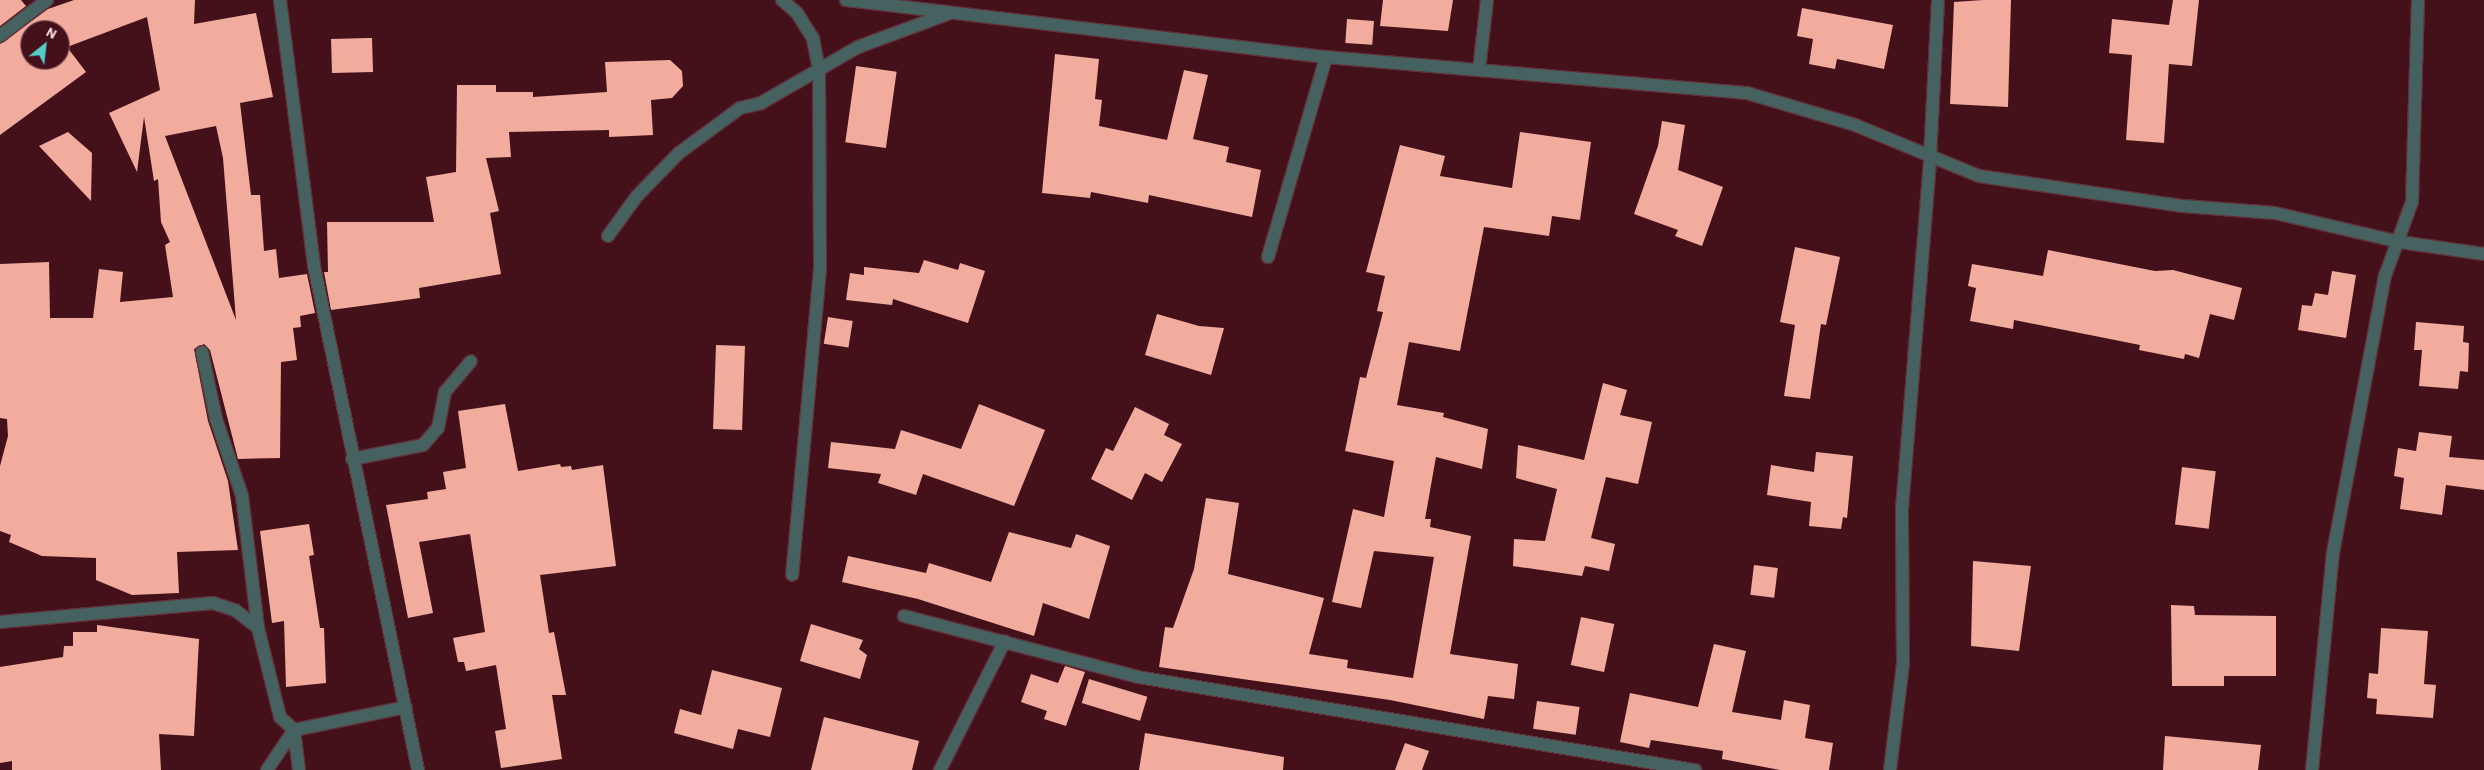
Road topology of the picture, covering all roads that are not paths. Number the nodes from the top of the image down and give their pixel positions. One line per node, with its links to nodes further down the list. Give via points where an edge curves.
1 (47, 0): 9 (street)
2 (280, 0): 20 (street, via 314,266)
3 (782, 0): 12 (street, via 797,12 813,39)
4 (846, 0): 8 (street)
5 (1487, 0): 11 (street)
6 (1938, 0): 13 (street)
7 (2418, 0): 15 (street, via 2412,202)
8 (953, 12): 10 (street); 12 (street, via 858,47)
9 (0, 36)
10 (1326, 57): 11 (street); 17 (street)
11 (1479, 70): 13 (street, via 1747,93 1855,124)
12 (819, 71): 14 (street, via 761,103 740,108 679,153 637,196); 21 (street, via 820,269)
13 (1930, 158): 15 (street, via 1980,176 2183,206 2276,213); 33 (street, via 1902,509 1903,664)
14 (608, 236)
15 (2400, 242): 16 (street); 34 (street, via 2384,276 2333,553)
16 (2484, 254)
17 (1268, 257)
18 (202, 352): 24 (street, via 216,419 242,496)
19 (471, 361): 20 (street, via 445,392 438,428 423,445)
20 (352, 459): 26 (street)
21 (792, 575)
22 (904, 616): 25 (street)
23 (0, 622): 24 (street, via 213,603 235,610)
24 (258, 628): 27 (street, via 280,717)
25 (1005, 641): 31 (street); 32 (street, via 1138,677)
26 (406, 707): 27 (street); 30 (street)
27 (294, 730): 28 (street); 29 (street)
28 (267, 770)
29 (299, 770)
30 (418, 770)
31 (940, 770)
32 (1696, 770)
33 (1890, 770)
34 (2312, 770)

